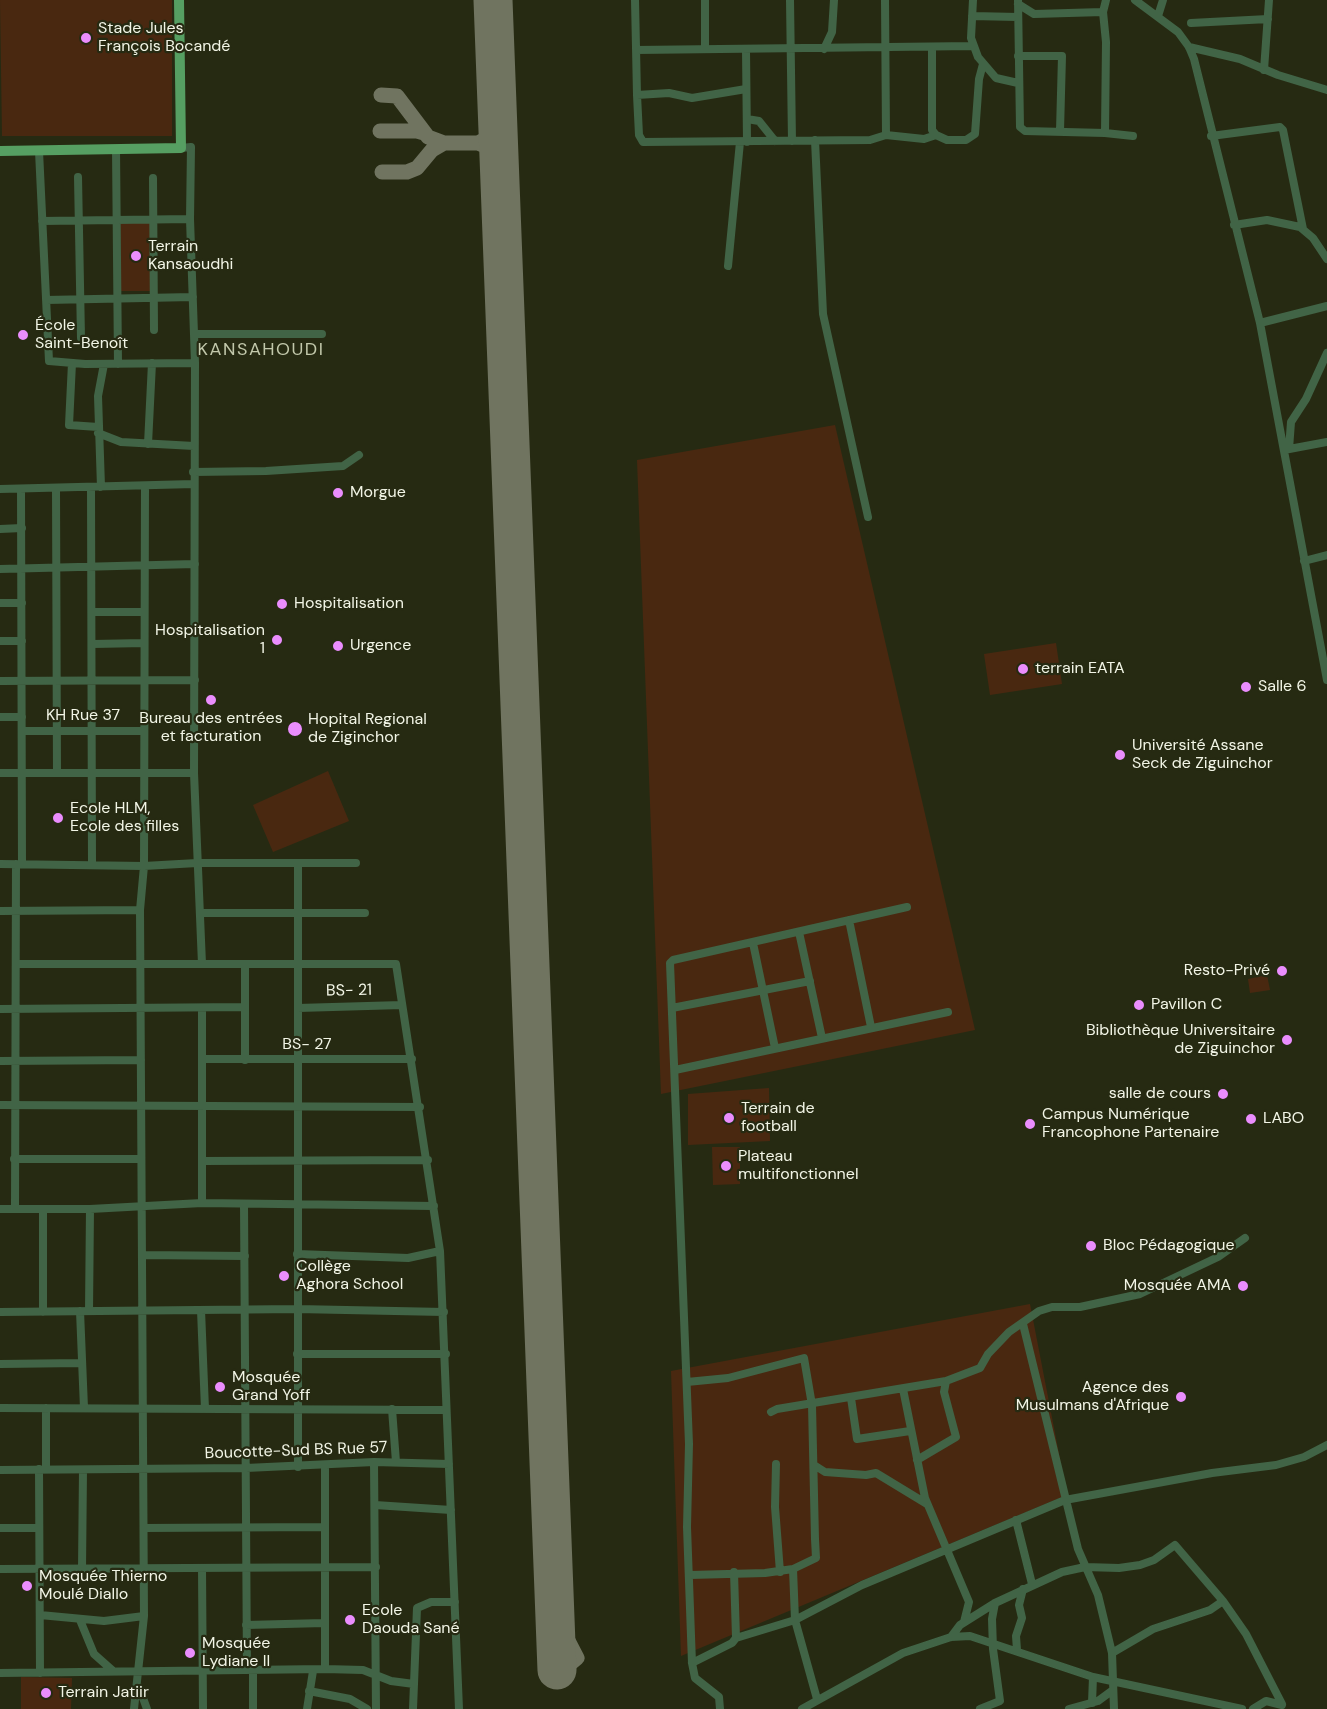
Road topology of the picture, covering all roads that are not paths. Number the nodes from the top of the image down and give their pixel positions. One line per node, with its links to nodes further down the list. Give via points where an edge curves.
1 (179, 0): 46 (main road)
2 (635, 0): 26 (street)
3 (705, 0): 22 (street)
4 (790, 0): 23 (street)
5 (834, 0): 24 (street, via 832,32)
6 (885, 0): 25 (street)
7 (973, 0): 14 (street)
8 (1106, 0): 13 (street)
9 (1135, 0): 15 (street)
10 (1163, 0): 15 (street)
11 (1269, 0): 17 (street)
12 (1018, 2): 13 (street, via 1034,14); 16 (street)
13 (1103, 12): 37 (street)
14 (972, 16): 16 (street); 19 (street)
15 (1158, 16): 21 (street)
16 (1018, 17): 28 (street)
17 (1268, 19): 18 (street); 30 (street)
18 (1191, 23)
19 (973, 46): 20 (street); 29 (street)
20 (932, 47): 25 (street); 39 (street, via 932,130)
21 (1189, 47): 30 (street, via 1240,59); 41 (street)
22 (705, 49): 26 (street); 27 (street)
23 (791, 49): 24 (street); 27 (street); 44 (street)
24 (824, 49): 25 (street)
25 (885, 49): 38 (street)
26 (636, 50): 34 (street)
27 (746, 50): 32 (street)
28 (1018, 56): 31 (street); 36 (street, via 1062,56)
29 (982, 64): 31 (street, via 1001,81); 39 (street, via 975,134 966,140 947,140)
30 (1264, 70): 33 (street)
31 (1018, 83): 36 (street, via 1020,128)
32 (746, 89): 34 (street, via 692,98 669,93); 35 (street)
33 (1327, 90)
34 (637, 95): 45 (street, via 639,135 643,142)
35 (747, 119): 43 (street, via 759,121); 45 (street)
36 (1060, 131): 37 (street)
37 (1105, 133): 40 (street)
38 (886, 135): 39 (street, via 924,139); 42 (street, via 870,140)
39 (936, 135)
40 (1133, 136)
41 (1211, 136): 57 (street); 58 (street, via 1280,127 1283,130)
42 (815, 140): 44 (street); 92 (street, via 823,314)
43 (775, 141): 44 (street); 45 (street)
44 (792, 141)
45 (743, 142): 60 (street)
46 (186, 148): 47 (main road); 53 (street)
47 (116, 149): 49 (main road); 55 (street)
48 (0, 151): 49 (main road)
49 (39, 151): 56 (street)
50 (78, 177): 54 (street)
51 (153, 178): 52 (street)
52 (154, 219): 53 (street); 55 (street); 62 (street)
53 (190, 219): 61 (street)
54 (79, 220): 55 (street); 56 (street); 65 (street)
55 (117, 220): 63 (street)
56 (42, 221): 64 (street)
57 (1234, 225): 58 (street, via 1267,220); 67 (street)
58 (1303, 230): 59 (street)
59 (1327, 259)
60 (728, 266)
61 (193, 297): 62 (street); 69 (street)
62 (154, 298): 63 (street); 68 (street)
63 (118, 299): 65 (street); 77 (street)
64 (46, 300): 65 (street); 73 (street, via 48,359)
65 (81, 300): 71 (street)
66 (1327, 306): 67 (street)
67 (1260, 323): 82 (street)
68 (154, 330)
69 (194, 334): 70 (street); 75 (street)
70 (322, 334)
71 (81, 338)
72 (1327, 353): 82 (street, via 1291,422)
73 (72, 363): 76 (street); 78 (street, via 69,425)
74 (152, 363): 75 (street); 77 (street); 80 (street)
75 (195, 363): 81 (street)
76 (104, 364): 77 (street); 78 (street, via 98,396)
77 (118, 364)
78 (98, 430): 80 (street, via 121,442); 87 (street)
79 (1327, 442): 82 (street)
80 (148, 444): 81 (street)
81 (194, 446): 84 (street)
82 (1286, 450): 96 (street)
83 (359, 455): 84 (street, via 343,466)
84 (193, 472): 85 (street)
85 (194, 484): 86 (street); 97 (street)
86 (145, 486): 87 (street); 99 (street)
87 (101, 487): 88 (street)
88 (91, 488): 91 (street); 98 (street)
89 (0, 489): 90 (street)
90 (21, 489): 91 (street); 94 (street)
91 (56, 489): 100 (street)
92 (868, 516)
93 (0, 528): 94 (street)
94 (22, 528): 102 (street)
95 (1327, 555): 96 (street)
96 (1304, 561): 113 (street)
97 (195, 564): 99 (street); 112 (street)
98 (92, 567): 99 (street); 100 (street); 105 (street)
99 (145, 567): 106 (street)
100 (56, 568): 102 (street); 111 (street)
101 (0, 569): 102 (street)
102 (22, 569): 104 (street)
103 (0, 603): 104 (street)
104 (22, 603): 108 (street)
105 (93, 612): 106 (street); 110 (street)
106 (144, 612): 109 (street)
107 (0, 642): 108 (street)
108 (22, 642): 115 (street)
109 (144, 643): 110 (street); 117 (street)
110 (93, 644): 116 (street)
111 (56, 680): 115 (street); 116 (street); 121 (street)
112 (195, 680): 117 (street); 124 (street)
113 (1327, 680)
114 (0, 681): 115 (street)
115 (22, 681): 119 (street)
116 (93, 681): 117 (street); 122 (street)
117 (143, 681): 123 (street)
118 (0, 717): 119 (street)
119 (22, 717): 120 (street)
120 (22, 731): 121 (street, KH Rue 37); 128 (street)
121 (56, 731): 122 (street, KH Rue 37); 126 (street)
122 (93, 731): 123 (street, KH Rue 37); 127 (street)
123 (144, 731): 129 (street)
124 (194, 772): 129 (street); 130 (street)
125 (0, 773): 128 (street)
126 (57, 773): 127 (street); 128 (street)
127 (92, 773): 129 (street); 134 (street)
128 (22, 774): 133 (street)
129 (144, 774): 136 (street)
130 (197, 863): 135 (street); 136 (street); 142 (street)
131 (356, 863): 135 (street)
132 (0, 864): 133 (street)
133 (19, 864): 134 (street); 140 (street)
134 (92, 864): 136 (street)
135 (298, 864): 141 (street)
136 (144, 866): 138 (street)
137 (907, 907): 144 (street)
138 (140, 909): 140 (street); 149 (street)
139 (0, 911): 140 (street)
140 (16, 911): 148 (street)
141 (297, 912): 142 (street); 143 (street); 147 (street)
142 (201, 913): 150 (street)
143 (365, 913)
144 (849, 920): 145 (street); 163 (street)
145 (799, 932): 146 (street); 152 (street)
146 (753, 943): 153 (street); 159 (street, via 671,960)
147 (297, 963): 151 (street); 154 (street, via 396,964); 158 (street)
148 (17, 964): 149 (street); 161 (street)
149 (141, 964): 150 (street); 155 (street)
150 (202, 964): 151 (street)
151 (245, 964): 156 (street)
152 (810, 981): 153 (street); 164 (street)
153 (762, 990): 159 (street); 165 (street)
154 (402, 1005): 158 (street, BS- 21); 167 (street)
155 (141, 1007): 157 (street); 161 (street); 168 (street)
156 (245, 1007): 157 (street); 169 (street)
157 (202, 1008): 166 (street)
158 (298, 1008): 170 (street)
159 (672, 1008): 173 (street)
160 (0, 1009): 161 (street)
161 (16, 1009): 172 (street)
162 (948, 1012): 163 (street)
163 (871, 1027): 164 (street)
164 (822, 1038): 165 (street)
165 (775, 1048): 173 (street)
166 (202, 1059): 169 (street, BS- 27); 176 (street)
167 (412, 1059): 170 (street, BS- 27); 179 (street)
168 (141, 1060): 172 (street); 178 (street)
169 (245, 1060): 170 (street, BS- 27)
170 (298, 1060): 177 (street)
171 (0, 1061): 172 (street)
172 (15, 1061): 175 (street)
173 (675, 1070): 213 (street)
174 (0, 1105): 175 (street)
175 (14, 1105): 178 (street); 182 (street)
176 (202, 1106): 177 (street); 178 (street); 184 (street)
177 (297, 1106): 179 (street); 181 (street)
178 (141, 1107): 180 (street)
179 (420, 1107): 183 (street)
180 (141, 1159): 182 (street); 187 (street)
181 (297, 1159): 183 (street); 184 (street); 188 (street)
182 (14, 1160): 191 (street)
183 (428, 1160): 189 (street)
184 (203, 1161): 185 (street)
185 (202, 1203): 186 (street); 187 (street)
186 (244, 1204): 188 (street); 198 (street)
187 (142, 1205): 192 (street); 197 (street)
188 (296, 1205): 189 (street); 196 (street)
189 (434, 1206): 195 (street)
190 (0, 1209): 191 (street)
191 (15, 1209): 193 (street)
192 (90, 1209): 193 (street); 203 (street)
193 (43, 1210): 205 (street)
194 (1245, 1238): 207 (street, via 1218,1257 1140,1294 1080,1307 1045,1308)
195 (440, 1251): 196 (street, via 408,1258); 206 (street)
196 (297, 1254): 200 (street)
197 (143, 1256): 198 (street); 199 (street)
198 (245, 1256): 202 (street)
199 (143, 1309): 201 (street); 203 (street); 220 (street)
200 (297, 1309): 202 (street); 206 (street); 208 (street)
201 (201, 1310): 202 (street); 221 (street)
202 (246, 1310): 222 (street)
203 (84, 1311): 205 (street); 210 (street)
204 (0, 1312): 205 (street)
205 (43, 1312)
206 (444, 1312): 209 (street)
207 (1023, 1324): 212 (street, via 1009,1332 980,1368); 242 (street)
208 (297, 1354): 209 (street); 223 (street)
209 (446, 1354): 225 (street)
210 (80, 1363): 211 (street); 219 (street)
211 (0, 1364)
212 (946, 1381): 214 (street); 229 (street, via 944,1392 956,1437)
213 (687, 1382): 216 (street, via 728,1378 804,1358); 265 (street)
214 (903, 1389): 215 (street); 227 (street)
215 (851, 1398): 216 (street); 227 (street, via 857,1439)
216 (812, 1405): 226 (street); 234 (street)
217 (0, 1408): 218 (street)
218 (46, 1408): 219 (street); 238 (street)
219 (84, 1408): 220 (street)
220 (143, 1408): 221 (street); 241 (street)
221 (205, 1408): 222 (street)
222 (245, 1409): 223 (street); 237 (street)
223 (298, 1409): 224 (street); 236 (street)
224 (392, 1409): 225 (street); 231 (street)
225 (446, 1410): 232 (street)
226 (771, 1412)
227 (910, 1431): 229 (street)
228 (1327, 1445): 242 (street, via 1276,1465)
229 (917, 1460): 243 (street)
230 (374, 1462): 231 (street, Boucotte-Sud BS Rue 57); 235 (street, Boucotte-Sud BS Rue 57); 244 (street)
231 (396, 1462): 232 (street, Boucotte-Sud BS Rue 57)
232 (450, 1464): 245 (street)
233 (776, 1464): 264 (street, via 774,1507)
234 (814, 1465): 243 (street, via 832,1472 876,1473); 262 (street, via 816,1558)
235 (325, 1466): 236 (street, Boucotte-Sud BS Rue 57); 248 (street)
236 (298, 1467): 237 (street, Boucotte-Sud BS Rue 57)
237 (246, 1468): 241 (street, Boucotte-Sud BS Rue 57); 247 (street)
238 (43, 1469): 239 (street, Boucotte-Sud BS Rue 57); 240 (street, Boucotte-Sud BS Rue 57); 250 (street)
239 (0, 1470)
240 (83, 1470): 241 (street, Boucotte-Sud BS Rue 57); 260 (street)
241 (143, 1470): 251 (street)
242 (1065, 1500): 246 (street); 254 (street)
243 (927, 1504): 252 (street)
244 (375, 1505): 245 (street); 253 (street)
245 (451, 1510): 270 (street)
246 (1016, 1520): 252 (street); 266 (street)
247 (246, 1527): 248 (street); 251 (street); 256 (street)
248 (324, 1527): 257 (street)
249 (0, 1528): 250 (street)
250 (39, 1528): 259 (street)
251 (144, 1528): 261 (street)
252 (948, 1549): 268 (street); 275 (street)
253 (376, 1567): 257 (street); 293 (street)
254 (1085, 1567): 266 (street); 269 (street, via 1140,1565 1175,1545); 283 (street, via 1098,1595)
255 (202, 1568): 256 (street); 261 (street); 286 (street)
256 (246, 1568): 257 (street); 278 (street)
257 (324, 1568): 277 (street)
258 (0, 1569): 259 (street)
259 (40, 1569): 260 (street); 272 (street)
260 (82, 1569): 261 (street)
261 (144, 1569): 273 (street)
262 (793, 1569): 264 (street); 275 (street)
263 (734, 1572): 264 (street); 265 (street); 280 (street)
264 (780, 1572)
265 (690, 1575): 284 (street)
266 (1032, 1584): 267 (street)
267 (1023, 1589): 271 (street); 282 (street)
268 (967, 1596): 271 (street); 276 (street, via 969,1608)
269 (1223, 1601): 283 (street, via 1210,1610 1153,1629); 302 (street, via 1246,1635)
270 (455, 1602): 295 (street, via 431,1602 417,1608); 311 (street)
271 (992, 1605): 276 (street); 281 (street)
272 (40, 1615): 274 (street); 292 (street)
273 (144, 1616): 274 (street); 285 (street)
274 (80, 1620): 288 (street, via 94,1654)
275 (795, 1620): 280 (street); 299 (street)
276 (964, 1622): 279 (street)
277 (324, 1623): 278 (street); 287 (street)
278 (246, 1625): 289 (street)
279 (951, 1637): 281 (street, via 973,1636); 299 (street, via 903,1653)
280 (736, 1638): 284 (street)
281 (993, 1642): 282 (street); 301 (street)
282 (1017, 1650): 294 (street)
283 (1112, 1653): 297 (street)
284 (692, 1663): 312 (street, via 695,1678 719,1697)
285 (140, 1669): 286 (street); 288 (street); 296 (street)
286 (203, 1669): 289 (street); 305 (street)
287 (325, 1669): 290 (street); 293 (street, via 363,1670)
288 (113, 1670): 292 (street)
289 (250, 1670): 290 (street); 306 (street)
290 (313, 1671): 298 (street)
291 (0, 1673): 292 (street)
292 (40, 1673)
293 (376, 1676): 295 (street); 309 (street)
294 (1093, 1677): 297 (street); 300 (street)
295 (414, 1684): 310 (street)
296 (138, 1685): 303 (street); 304 (street)
297 (1113, 1686): 300 (street); 316 (street); 317 (street)
298 (309, 1691): 307 (street); 308 (street, via 350,1699)
299 (817, 1699): 313 (street)
300 (1092, 1703): 315 (street)
301 (1001, 1705): 314 (street)
302 (1283, 1707): 318 (street, via 1266,1701)
303 (134, 1709)
304 (147, 1709)
305 (203, 1709)
306 (253, 1709)
307 (307, 1709)
308 (367, 1709)
309 (376, 1709)
310 (413, 1709)
311 (459, 1709)
312 (720, 1709)
313 (802, 1709)
314 (980, 1709)
315 (1069, 1709)
316 (1114, 1709)
317 (1242, 1709)
318 (1252, 1709)

